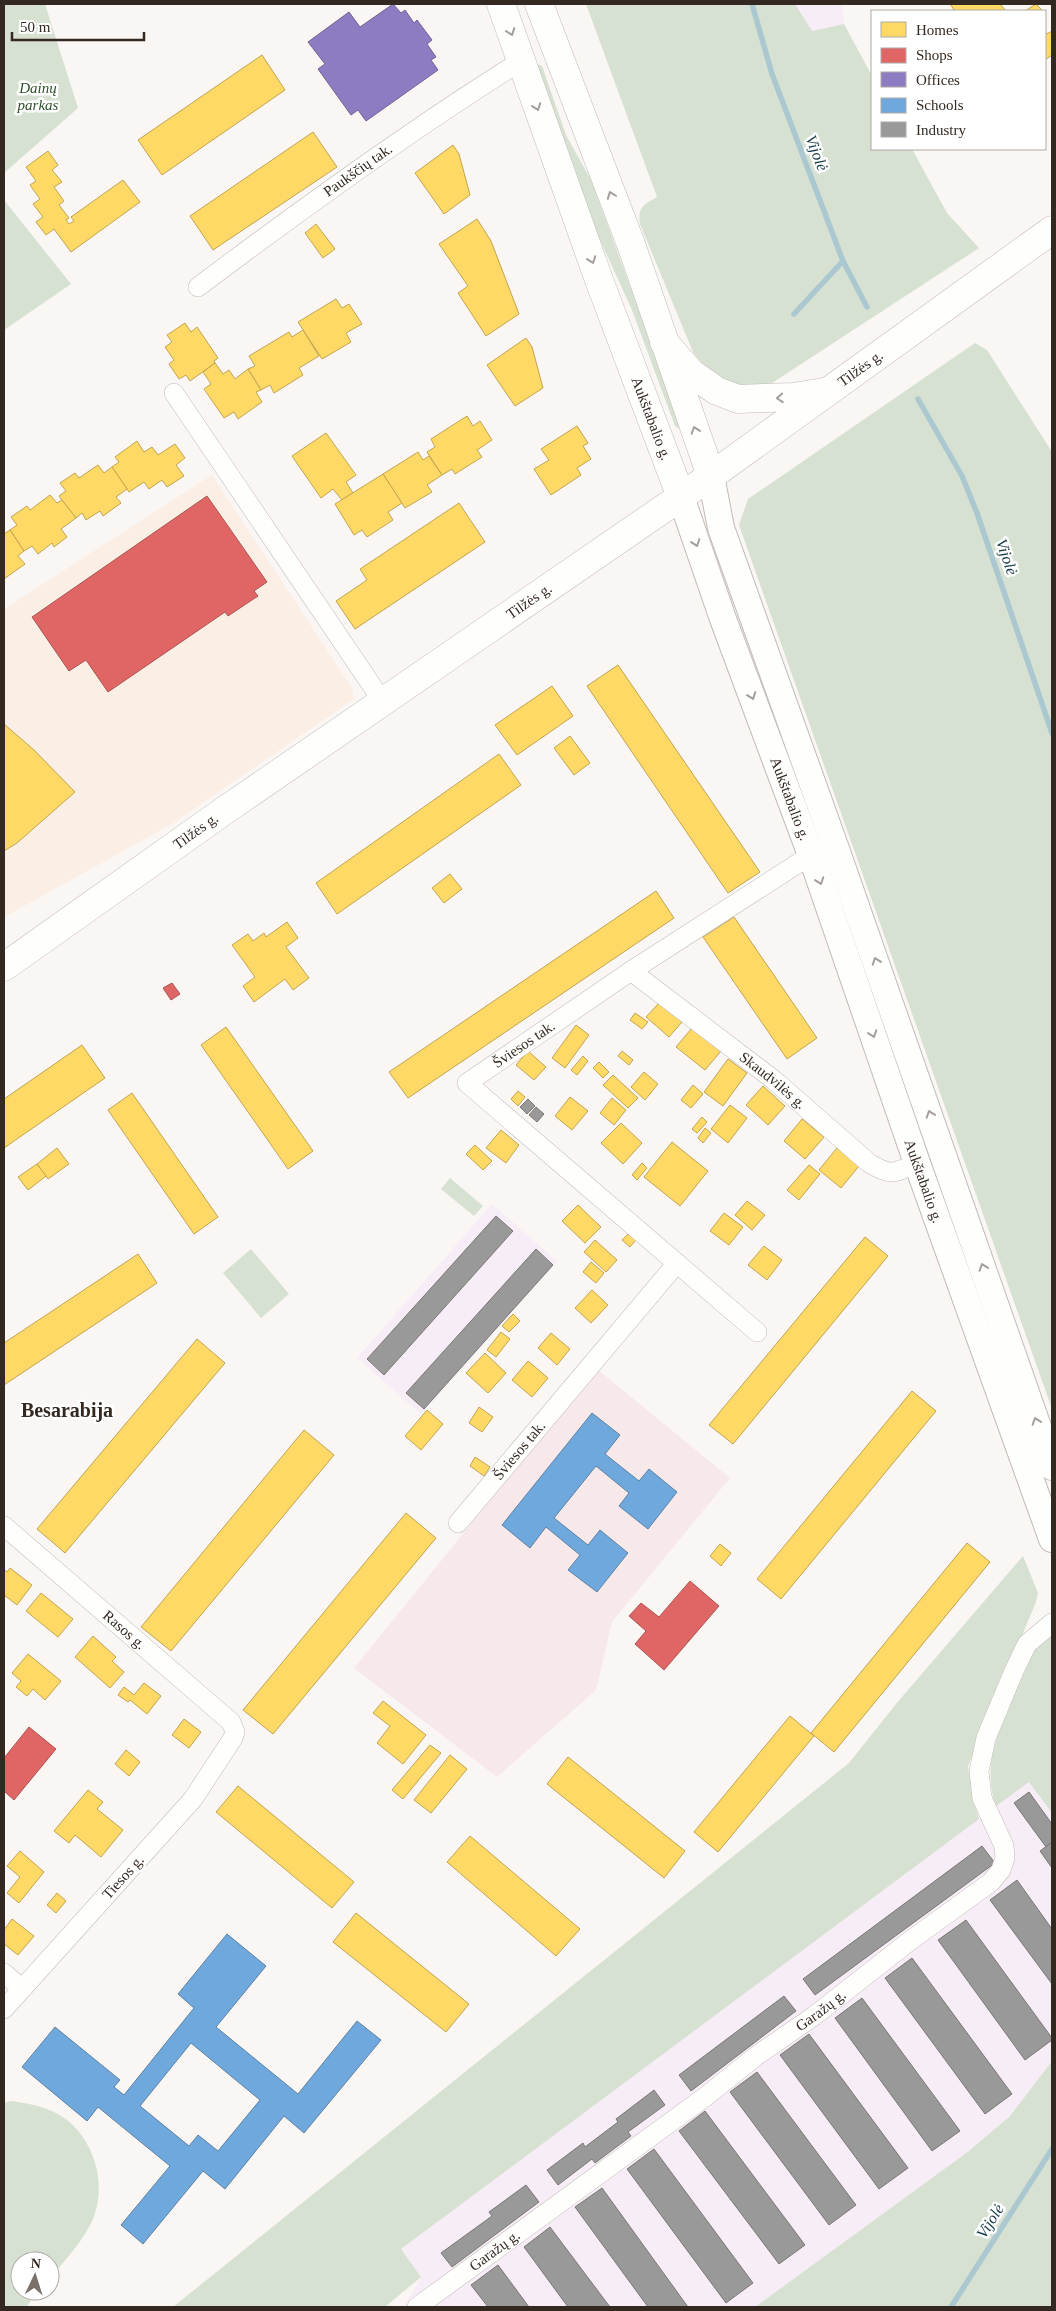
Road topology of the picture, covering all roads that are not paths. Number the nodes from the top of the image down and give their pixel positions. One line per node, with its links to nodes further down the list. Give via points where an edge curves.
1 (501, 4): 4 (main road, Aukštabalio g., one-way to 4)
2 (539, 4): 3 (main road, Aukštabalio g.)
3 (555, 49): 4 (main road); 7 (main road, Aukštabalio g., one-way to 3, via 632,247)
4 (521, 61): 6 (street, Paukščių tak., via 365,164); 11 (main road, Aukštabalio g., one-way to 11)
5 (1052, 230): 8 (main road, Tilžės g.)
6 (198, 287)
7 (664, 342): 8 (main road, one-way to 7, via 793,397 738,399 716,391 692,373); 10 (main road, Aukštabalio g., one-way to 7)
8 (828, 391): 10 (main road, Tilžės g.)
9 (174, 393): 12 (street)
10 (711, 476): 11 (main road, Tilžės g.); 19 (main road, Aukštabalio g., one-way to 10, via 721,528)
11 (681, 497): 12 (main road, Tilžės g.); 13 (main road, Aukštabalio g., one-way to 13)
12 (382, 702): 14 (main road, Tilžės g.)
13 (811, 855): 15 (street, Šviesos tak.); 16 (main road, Aukštabalio g., one-way to 16)
14 (4, 967)
15 (631, 971): 16 (street, Skaudvilės g., via 774,1080 869,1163 884,1172 895,1172); 17 (street, Šviesos tak., via 468,1083)
16 (917, 1162): 22 (main road, Aukštabalio g.)
17 (676, 1263): 18 (street, Šviesos tak.); 20 (street, Šviesos tak.)
18 (758, 1332)
19 (1052, 1467)
20 (458, 1523)
21 (4, 1526): 24 (street, Rasos g., via 231,1722 235,1732)
22 (1052, 1539)
23 (1052, 1623): 28 (street, Garažų g., via 1027,1644 986,1738 979,1771 982,1798 1004,1846 1005,1858 992,1882)
24 (233, 1738): 26 (street, Tiesos g., via 193,1799)
25 (4, 1973): 26 (street)
26 (21, 1988): 27 (street, Tiesos g.)
27 (4, 2009)
28 (417, 2307)

